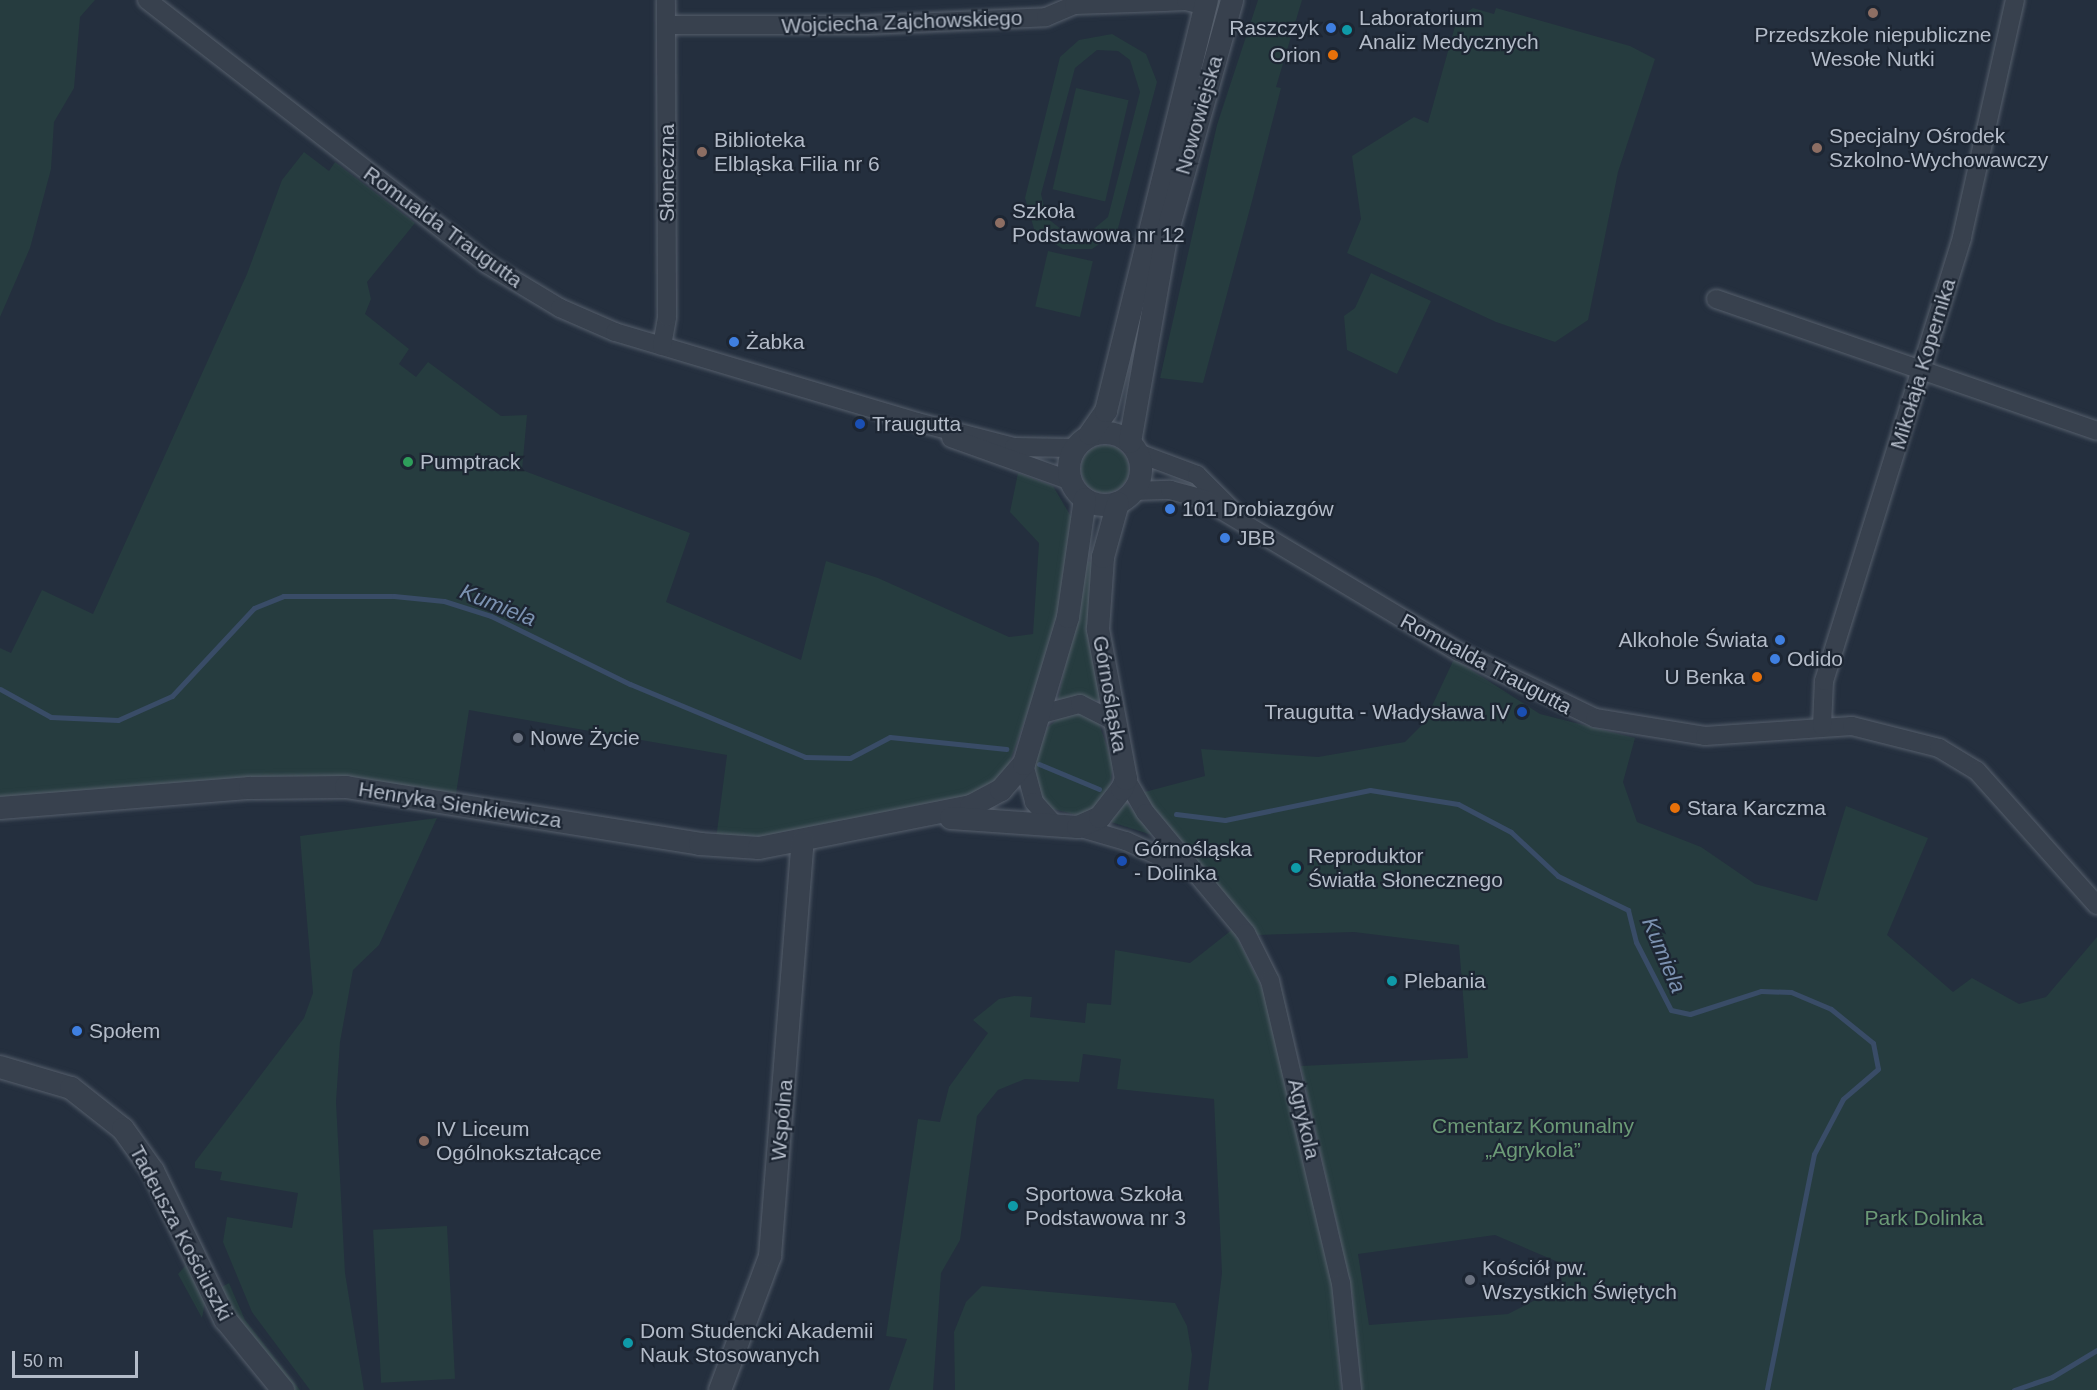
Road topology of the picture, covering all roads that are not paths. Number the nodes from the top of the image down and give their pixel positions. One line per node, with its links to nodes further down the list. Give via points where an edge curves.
1 (147, 0): 8 (street, Romualda Traugutta, via 487,264 588,321)
2 (666, 0): 6 (street, Słoneczna)
3 (1232, 0): 13 (street, Nowowiejska, via 1166,237)
4 (2014, 0): 9 (street, Mikołaja Kopernika, via 1968,213)
5 (1206, 3): 6 (street, Wojciecha Zajchowskiego, via 1074,5 1046,17 827,26); 12 (street, Nowowiejska, via 1106,411)
6 (666, 25): 8 (street, Słoneczna, via 667,317)
7 (1716, 299): 9 (street)
8 (662, 346): 10 (street, Romualda Traugutta)
9 (1920, 372): 11 (street); 19 (street, Mikołaja Kopernika, via 1824,681)
10 (917, 422): 12 (street, Romualda Traugutta, via 1014,447); 14 (street, Romualda Traugutta)
11 (2097, 431)
12 (1083, 441): 13 (street, via 1116,435); 14 (street)
13 (1134, 448): 15 (street, via 1141,470); 16 (street, Romualda Traugutta, via 1197,475)
14 (1078, 490): 15 (street); 17 (street, Górnośląska, via 1068,617)
15 (1126, 497): 16 (street, Romualda Traugutta, via 1191,494); 18 (street, Górnośląska, via 1097,600 1100,659)
16 (1244, 524): 19 (street, Romualda Traugutta, via 1337,583 1572,711 1638,729 1705,736)
17 (1042, 714): 18 (street, via 1080,704); 20 (street, Górnośląska)
18 (1113, 721): 21 (street, Górnośląska)
19 (1822, 726): 28 (street, Romualda Traugutta, via 1885,731 1954,755 1991,786)
20 (1024, 764): 23 (street, Henryka Sienkiewicza, via 987,799); 24 (street, via 1034,802)
21 (1126, 779): 25 (street, via 1109,809); 27 (street, Agrykola)
22 (0, 808): 26 (street, Henryka Sienkiewicza, via 335,786 700,844 759,848)
23 (916, 819): 24 (street, Henryka Sienkiewicza); 26 (street, Henryka Sienkiewicza)
24 (1055, 825): 25 (street)
25 (1078, 827): 27 (street, Agrykola, via 1126,841)
26 (803, 842): 31 (street, Wspólna, via 770,1256)
27 (1194, 873): 32 (street, Agrykola, via 1246,933 1282,1021 1341,1283)
28 (2097, 904)
29 (0, 1067): 30 (street, Tadeusza Kościuszki, via 71,1088 123,1129 153,1171 222,1314)
30 (283, 1390)
31 (720, 1390)
32 (1352, 1390)

